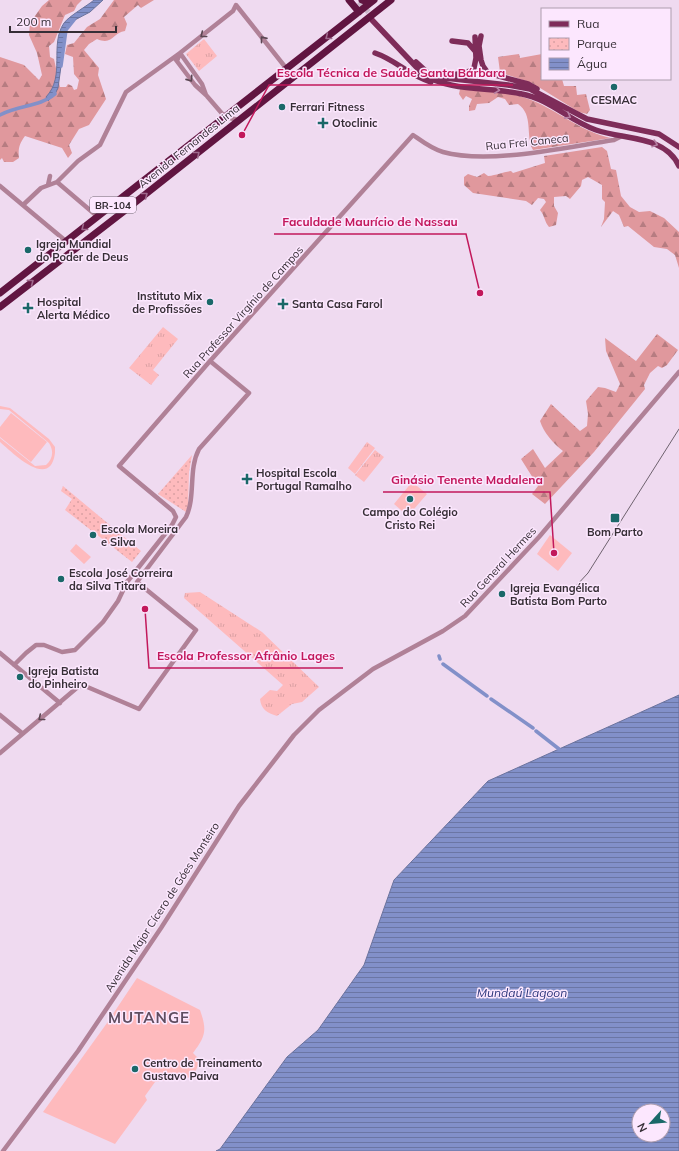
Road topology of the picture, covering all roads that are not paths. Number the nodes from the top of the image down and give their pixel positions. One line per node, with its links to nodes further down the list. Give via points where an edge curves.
1 (350, 0): 7 (highway)
2 (391, 0): 22 (highway, Avenida Fernandes Lima / BR-104)
3 (358, 1): 4 (highway)
4 (372, 2): 7 (highway, Avenida Fernandes Lima / BR-104)
5 (240, 10): 6 (street); 6 (street, via 236,5); 16 (street, one-way to 5)
6 (233, 11): 13 (street, one-way to 13)
7 (359, 12): 16 (highway, Avenida Fernandes Lima / BR-104, one-way to 16)
8 (481, 36): 20 (main road, via 481,60 488,73 528,84)
9 (475, 37): 12 (main road)
10 (452, 41): 12 (main road, via 468,43)
11 (375, 52): 18 (main road, via 388,55 417,78)
12 (475, 52): 17 (main road, via 476,64 466,74)
13 (180, 53): 14 (street); 15 (street); 19 (street, via 202,84)
14 (171, 59): 15 (street); 29 (street, via 126,92 102,143 78,161)
15 (177, 60): 19 (street, one-way to 19, via 195,86)
16 (286, 68): 21 (highway, Avenida Fernandes Lima / BR-104)
17 (436, 77): 18 (main road, via 419,65 373,19 422,73 432,80); 20 (main road, via 520,87)
18 (451, 85): 25 (main road, one-way to 25, via 527,95 585,126)
19 (206, 95): 21 (street)
20 (552, 100): 23 (main road, via 587,119)
21 (225, 117): 22 (street); 33 (highway, Avenida Fernandes Lima / BR-104)
22 (239, 120): 36 (highway, Avenida Fernandes Lima / BR-104, one-way to 22)
23 (648, 131): 25 (main road, via 631,130); 26 (main road, via 666,137)
24 (414, 135): 25 (street, Rua Frei Caneca, via 442,152 481,156 528,153 614,140); 37 (street, Rua Professor Virgínio de Campos)
25 (622, 136): 27 (main road, one-way to 27, via 659,145 670,152)
26 (679, 147)
27 (679, 166)
28 (50, 176): 30 (street)
29 (57, 182): 30 (street); 33 (street)
30 (48, 185): 32 (street)
31 (0, 186): 32 (street)
32 (23, 205): 34 (street)
33 (98, 217): 34 (highway, Avenida Fernandes Lima / BR-104, one-way to 34)
34 (67, 242): 35 (highway, Avenida Fernandes Lima / BR-104)
35 (0, 293)
36 (0, 307)
37 (210, 361): 40 (street, Rua Professor Virgínio de Campos, via 119,466 173,511 176,517 172,524 127,582 118,601 103,622 76,650 62,652 44,644 36,645); 42 (street, via 249,393 196,454 192,497 185,518 137,582 196,630 139,709 85,686 79,686)
38 (679, 372): 41 (street, Rua General Hermes, via 531,546 465,616 443,632 373,669)
39 (0, 653): 40 (street)
40 (14, 665): 42 (street)
41 (349, 685): 46 (street, Avenida Major Cícero de Góes Monteiro, via 294,735 266,769 86,1040)
42 (60, 703): 44 (street, one-way to 44)
43 (0, 715): 44 (street)
44 (22, 733): 45 (street)
45 (0, 753)
46 (3, 1151)

